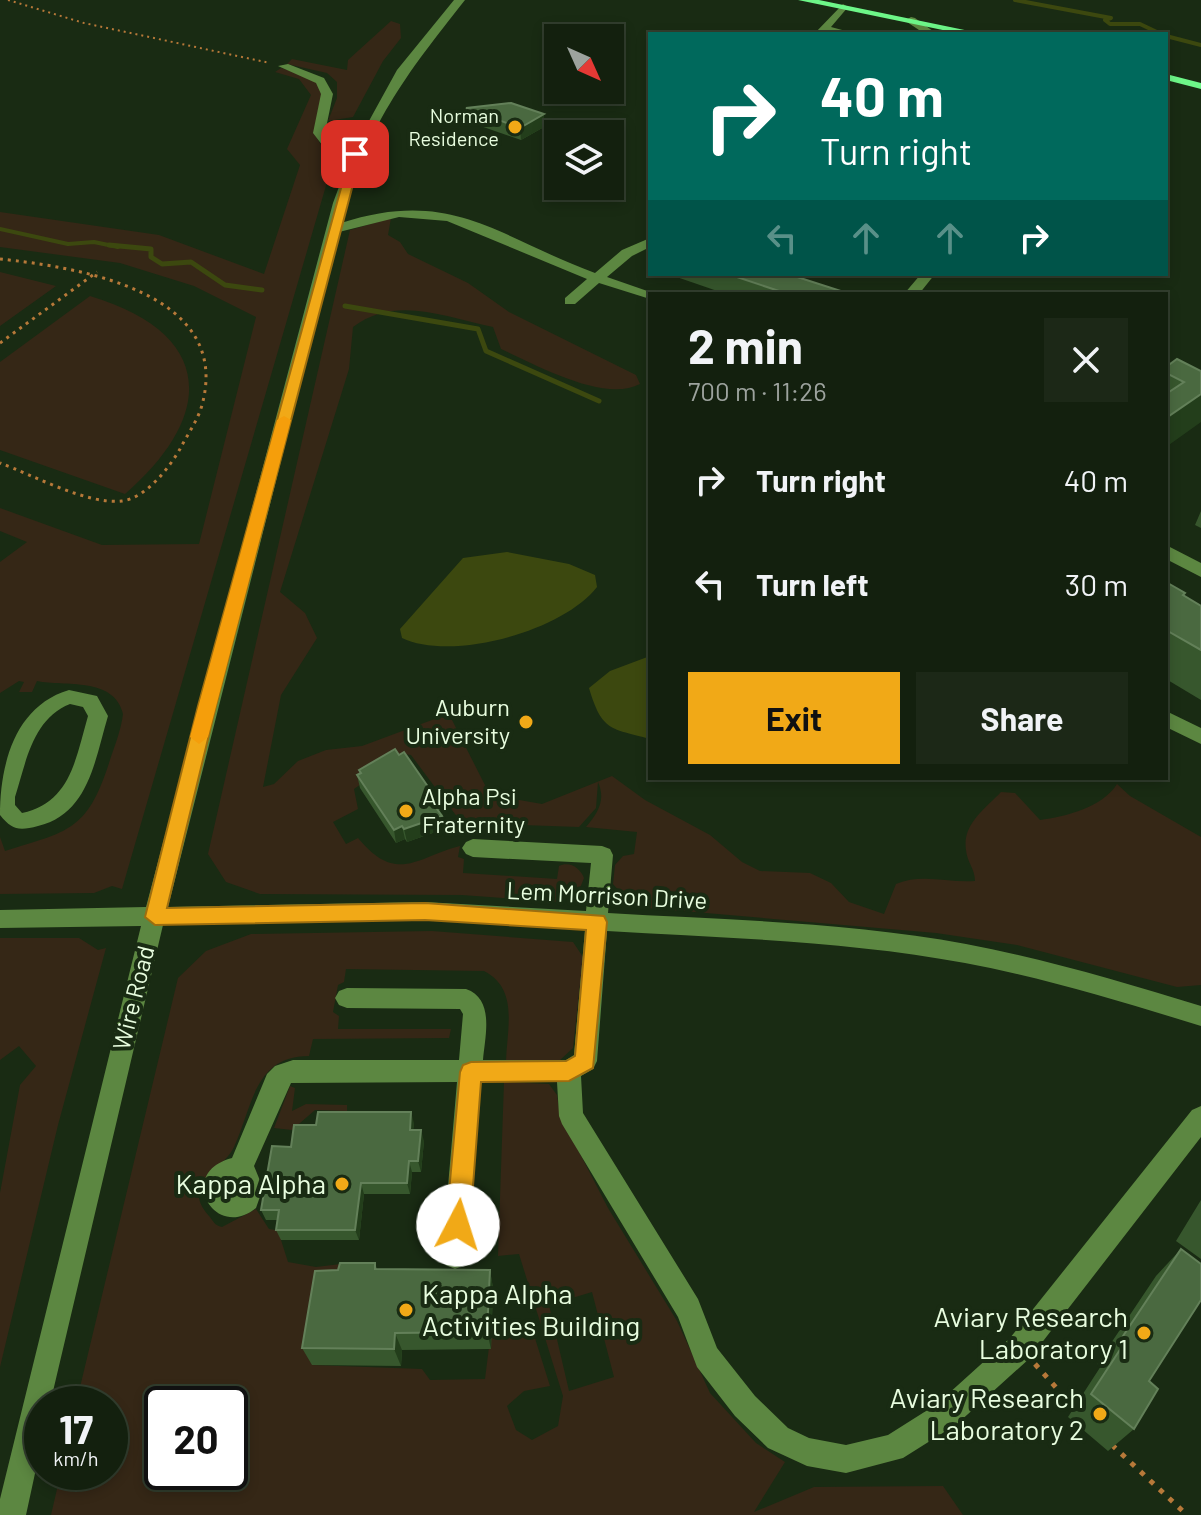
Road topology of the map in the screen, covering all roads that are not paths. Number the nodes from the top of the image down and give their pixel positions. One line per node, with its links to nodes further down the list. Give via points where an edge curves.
1 (460, 0): 11 (street, Wire Road, via 396,77)
2 (803, 0): 3 (main road)
3 (843, 7): 4 (main road); 5 (street)
4 (911, 20): 6 (street); 7 (main road)
5 (821, 32)
6 (929, 32)
7 (969, 32)
8 (284, 66): 11 (street, via 326,81 329,90 319,133 333,151)
9 (1168, 78): 10 (main road)
10 (1201, 86)
11 (355, 154): 12 (street, Wire Road)
12 (354, 201): 13 (street); 14 (street, Wire Road)
13 (413, 212): 14 (street, via 365,218); 17 (street, via 468,220)
14 (333, 230): 27 (street, Wire Road)
15 (648, 243): 17 (street, via 627,253)
16 (926, 276): 18 (street)
17 (599, 278): 19 (street); 20 (street)
18 (913, 292)
19 (648, 294)
20 (570, 301)
21 (1168, 552): 22 (street)
22 (1201, 571)
23 (1168, 719): 24 (street)
24 (1201, 737)
25 (9, 825): 25 (street, via 5,797 37,714 69,697 90,701 98,716 71,799 50,817)
26 (473, 848): 29 (street, via 602,855)
27 (155, 917): 28 (street, Lem Morrison Drive); 29 (street, Lem Morrison Drive, via 425,911); 37 (street, Wire Road)
28 (0, 919)
29 (597, 922): 31 (street, Lem Morrison Drive, via 829,935 963,953 1061,973); 32 (street, via 585,1061)
30 (347, 998): 33 (street, via 466,999 475,1012)
31 (1201, 1016)
32 (569, 1071): 33 (street); 34 (street, via 571,1116 688,1309 707,1357 778,1438 807,1452 846,1459 893,1448 947,1414 1020,1348)
33 (471, 1072): 35 (street, via 283,1074); 36 (street)
34 (1201, 1118)
35 (239, 1171)
36 (455, 1256)
37 (11, 1515)

